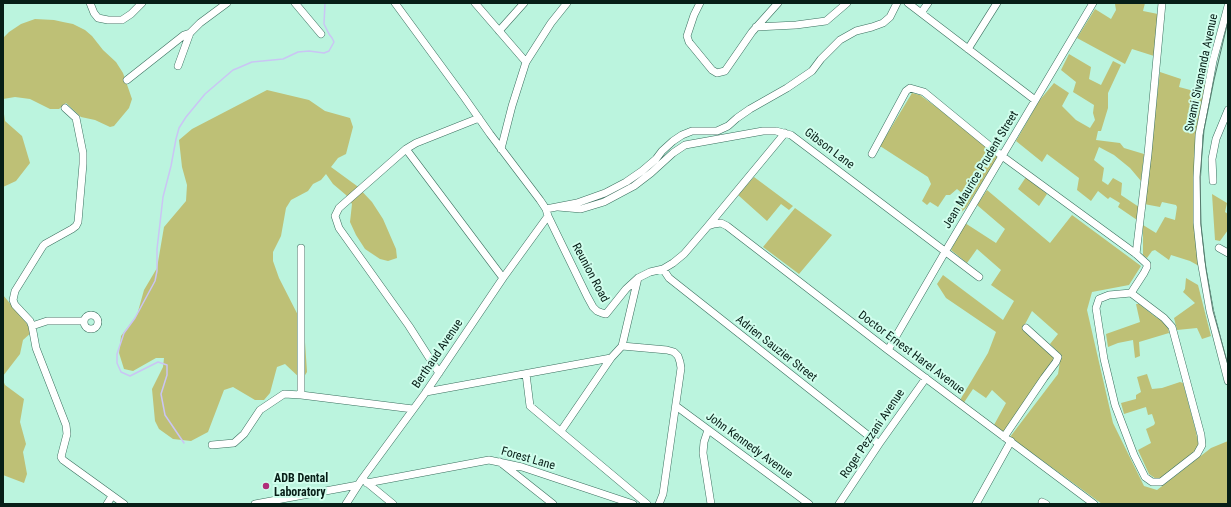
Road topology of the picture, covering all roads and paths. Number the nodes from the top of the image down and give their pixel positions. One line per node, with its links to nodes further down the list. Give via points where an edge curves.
1 (90, 3): 2 (street, via 98,18 108,20 122,20)
2 (142, 3)
3 (227, 3): 22 (street)
4 (295, 3): 23 (street)
5 (395, 3): 31 (street)
6 (475, 3): 21 (street)
7 (524, 3): 21 (street)
8 (567, 3): 25 (street)
9 (700, 3): 20 (street, via 687,36 689,42 717,73 725,71)
10 (778, 3): 20 (street)
11 (847, 3): 20 (street, via 826,20)
12 (897, 3): 39 (street, via 890,17 883,23 856,31 840,40 821,58 812,71 750,109 728,126 717,131 692,131 682,135 662,151 656,160 626,182 605,193)
13 (908, 3): 19 (street)
14 (928, 3): 19 (street)
15 (997, 3): 24 (street)
16 (1093, 3): 28 (street, Jean Maurice Prudent Street)
17 (1162, 3): 46 (street)
18 (1228, 6): 61 (street, Swami Sivananda Avenue, via 1213,61 1200,135 1197,223 1205,290)
19 (921, 13): 24 (street)
20 (756, 28)
21 (499, 31): 25 (street)
22 (190, 33): 26 (street); 27 (street)
23 (321, 34)
24 (968, 49): 28 (street)
25 (526, 62): 35 (street)
26 (178, 66)
27 (127, 80)
28 (1036, 100): 37 (street, Jean Maurice Prudent Street)
29 (65, 108): 53 (street, via 76,118 83,153 78,222 72,229 43,246 15,291 13,300)
30 (1228, 110): 32 (street)
31 (479, 118): 34 (street); 35 (street)
32 (1225, 125): 38 (street, via 1216,139 1212,160)
33 (785, 133): 39 (street, Gibson Lane, via 763,131 685,145 634,186 604,202 580,208); 41 (street, Reunion Road); 44 (street, Gibson Lane, via 818,155)
34 (406, 149): 49 (street); 58 (street, via 339,208 335,216 339,228)
35 (501, 149): 40 (street)
36 (872, 154): 37 (street, via 910,88 924,92)
37 (1002, 156): 44 (street, Jean Maurice Prudent Street); 46 (street)
38 (1213, 181)
39 (558, 207): 40 (street)
40 (547, 212): 49 (street, Berthaud Avenue); 50 (street, Reunion Road, via 587,296 597,311 606,314)
41 (711, 225): 47 (street, Reunion Road, via 684,254); 56 (street, Doctor Ernest Harel Avenue, via 721,223 727,226)
42 (301, 248): 63 (street)
43 (1219, 248): 45 (street)
44 (945, 252): 48 (street, Gibson Lane); 56 (street, Jean Maurice Prudent Street)
45 (1228, 252)
46 (1136, 254): 51 (street, via 1144,260 1147,267)
47 (663, 269): 50 (street, Reunion Road); 70 (street, Adrien Sauzier Street, via 669,278)
48 (979, 277)
49 (503, 278): 58 (street, Berthaud Avenue)
50 (638, 278): 55 (street)
51 (1131, 293): 51 (street, via 1164,318 1172,328 1201,435 1202,445 1196,454 1161,482 1152,482 1145,477 1134,455 1115,405 1104,359 1096,308 1099,300 1109,295)
52 (84, 321): 53 (street, via 47,321)
53 (32, 326): 74 (street, via 36,348 66,425 67,434 61,457)
54 (1026, 328): 68 (street, via 1058,357)
55 (622, 346): 57 (street); 64 (street, via 667,350 678,356 681,368)
56 (888, 350): 60 (street, Doctor Ernest Harel Avenue)
57 (611, 358): 59 (street); 67 (street)
58 (439, 373): 62 (street, Berthaud Avenue)
59 (526, 374): 62 (street); 67 (street, via 530,406)
60 (926, 378): 68 (street, Doctor Ernest Harel Avenue); 70 (street, Roger Pezzani Avenue)
61 (1228, 381)
62 (426, 392): 65 (street, Berthaud Avenue)
63 (301, 395): 65 (street); 71 (street, via 284,394 260,410 244,434 234,443)
64 (676, 406): 66 (street, John Kennedy Avenue); 83 (street, via 663,494)
65 (413, 409): 73 (street, Berthaud Avenue)
66 (708, 430): 84 (street, via 703,453); 85 (street, John Kennedy Avenue)
67 (561, 431): 82 (street)
68 (1004, 437): 69 (street, Doctor Ernest Harel Avenue)
69 (1011, 441): 87 (street); 88 (street, Doctor Ernest Harel Avenue)
70 (879, 444): 86 (street, Roger Pezzani Avenue)
71 (212, 445)
72 (498, 461): 73 (street, Forest Lane, via 489,460); 80 (street); 81 (street, Forest Lane)
73 (362, 483): 77 (street, Forest Lane); 78 (street, Berthaud Avenue); 79 (street)
74 (112, 496): 75 (street); 76 (street)
75 (107, 504)
76 (124, 504)
77 (256, 504)
78 (346, 504)
79 (393, 504)
80 (552, 504)
81 (633, 504)
82 (647, 504)
83 (659, 504)
84 (711, 504)
85 (809, 504)
86 (839, 504)
87 (976, 504)
88 (1094, 504)

